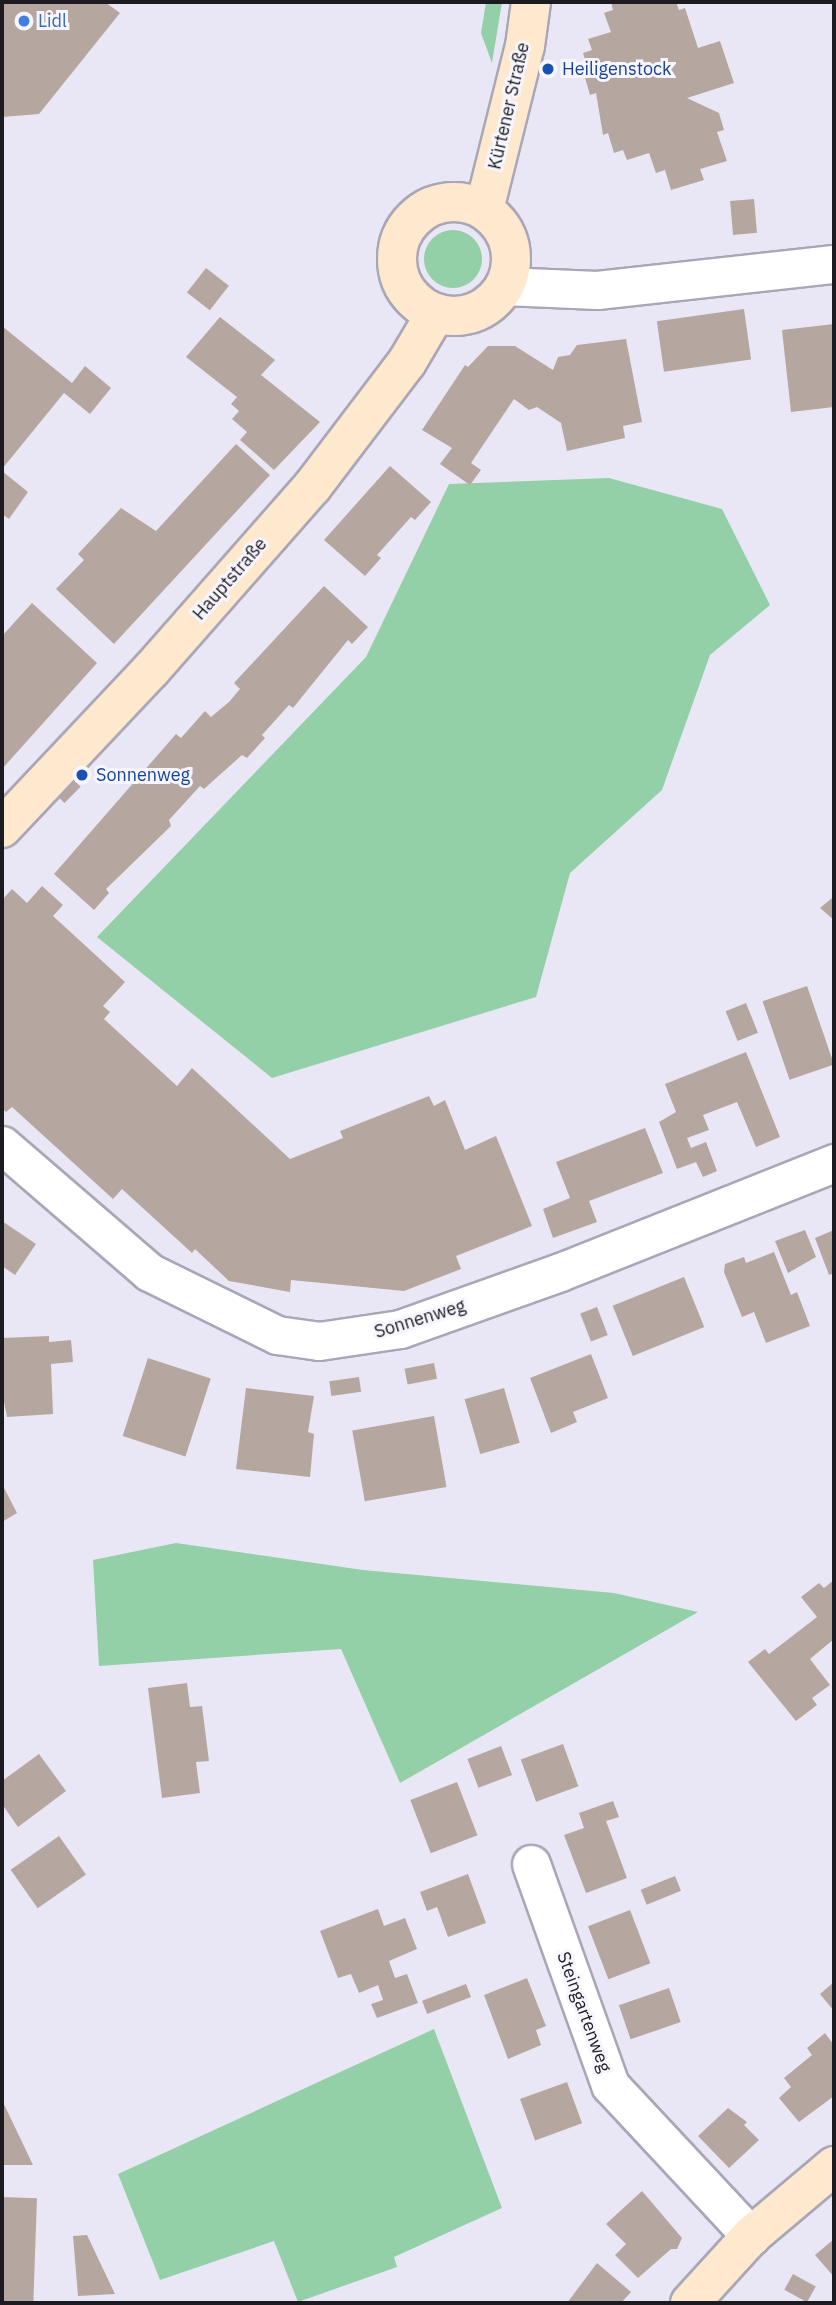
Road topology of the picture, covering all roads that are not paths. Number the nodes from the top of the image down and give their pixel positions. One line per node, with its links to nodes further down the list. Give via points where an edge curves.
1 (531, 2): 2 (main road, Kürtener Straße, via 525,46)
2 (484, 210): 4 (main road, via 503,229 509,244); 5 (main road, via 459,202 439,203 416,215 404,231 397,252 402,282 416,302)
3 (834, 264): 4 (street, via 597,290)
4 (504, 286): 5 (main road, via 490,302 471,313)
5 (436, 313): 6 (main road, Hauptstraße, via 407,362 312,487 151,670)
6 (2, 828)
7 (2, 1144): 8 (street, Sonnenweg, via 149,1272 277,1335 319,1341 400,1329 560,1272)
8 (834, 1163)
9 (531, 1864): 11 (street, Steingartenweg, via 610,2085)
10 (834, 2166): 11 (main road)
11 (751, 2236): 12 (main road)
12 (690, 2303)

